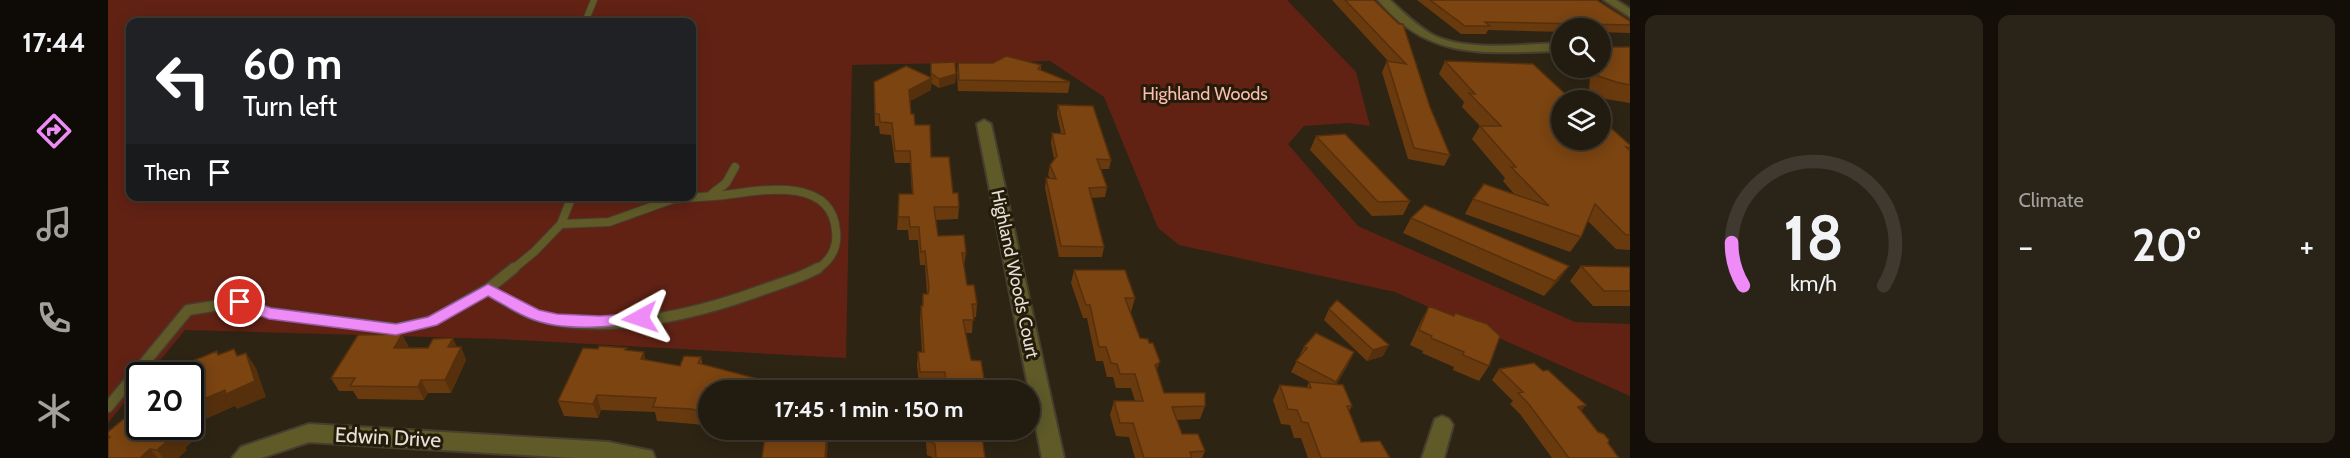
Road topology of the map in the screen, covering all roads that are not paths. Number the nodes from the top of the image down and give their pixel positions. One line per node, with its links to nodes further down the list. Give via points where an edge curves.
1 (594, 0): 5 (lane)
2 (1383, 0): 6 (street, via 1417,30 1436,40 1466,46)
3 (1609, 0): 4 (street)
4 (1630, 14)
5 (587, 18)
6 (1551, 47)
7 (984, 124): 19 (street, Highland Woods Court)
8 (735, 168): 9 (lane, via 726,183)
9 (709, 196): 10 (lane); 14 (lane, via 764,189 800,191 818,197 832,214 837,230 834,251 826,264 806,274 679,315 600,322 557,319 535,315)
10 (696, 197)
11 (570, 201): 13 (lane)
12 (662, 201): 13 (lane, via 622,219)
13 (561, 224): 14 (lane)
14 (488, 289): 15 (lane, via 432,321 396,329 269,313 240,302 188,310)
15 (108, 407)
16 (1442, 425): 20 (street)
17 (243, 458): 18 (street, Edwin Drive, via 309,433 608,451)
18 (644, 458)
19 (1053, 458)
20 (1433, 458)

